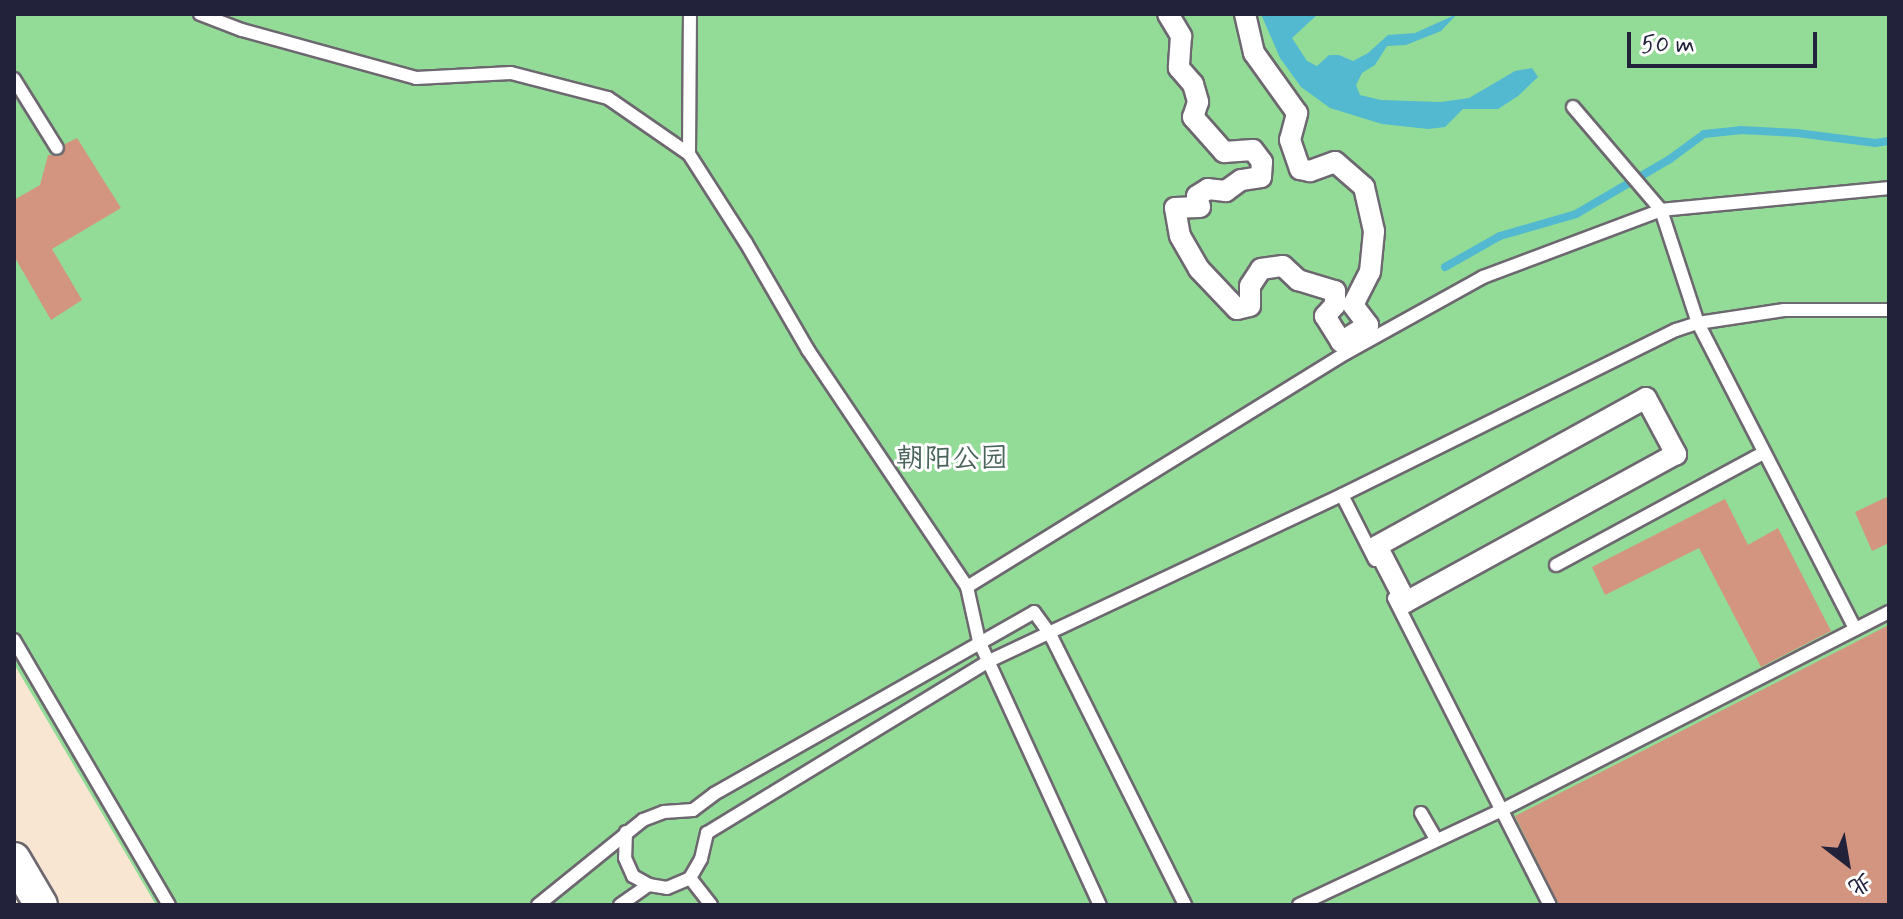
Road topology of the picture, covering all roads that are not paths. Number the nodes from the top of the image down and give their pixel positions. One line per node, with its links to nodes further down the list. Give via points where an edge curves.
1 (200, 14): 8 (lane, via 416,78 511,73 608,98)
2 (690, 14): 8 (lane)
3 (1168, 14): 4 (street, via 1181,36 1179,68 1193,84 1198,102 1193,117 1224,152 1253,150 1262,162 1261,177 1241,180 1226,191 1208,189 1197,196 1200,207 1175,208 1180,236 1199,269 1237,309 1250,306 1250,286 1261,269 1283,266 1298,280 1335,291 1335,305 1325,316 1341,342 1368,325 1353,305 1370,272 1374,231 1364,187 1335,162 1300,169 1290,140 1297,113 1254,53)
4 (1245, 14)
5 (14, 79): 7 (lane)
6 (1573, 107): 10 (lane)
7 (57, 148)
8 (689, 154): 17 (lane, via 808,350)
9 (1889, 188): 10 (lane)
10 (1661, 210): 12 (lane); 17 (lane, via 1483,277 1346,353)
11 (1889, 310): 12 (lane, via 1784,310)
12 (1698, 323): 13 (lane); 15 (lane)
13 (1763, 453): 16 (lane); 19 (lane)
14 (1676, 454): 14 (street, via 1406,602 1377,546 1646,398)
15 (1342, 495): 20 (lane); 25 (lane)
16 (1556, 565)
17 (967, 587): 22 (lane)
18 (1889, 612): 19 (lane)
19 (1855, 629): 25 (lane)
20 (1050, 634): 22 (lane, via 1034,612); 23 (lane); 39 (lane)
21 (14, 640): 34 (lane)
22 (979, 641): 23 (lane); 24 (lane)
23 (989, 661): 28 (lane); 38 (lane)
24 (693, 810): 27 (lane, via 664,812); 28 (lane)
25 (1502, 810): 29 (lane); 41 (lane)
26 (1421, 813): 29 (lane)
27 (626, 832): 32 (lane, via 625,858 633,876); 35 (lane)
28 (707, 833): 31 (lane)
29 (1436, 839): 40 (lane)
30 (14, 859): 33 (street)
31 (690, 878): 32 (lane, via 667,888); 37 (lane)
32 (649, 885): 36 (lane)
33 (41, 905)
34 (169, 905)
35 (538, 905)
36 (620, 905)
37 (711, 905)
38 (1100, 905)
39 (1185, 905)
40 (1299, 905)
41 (1550, 905)

